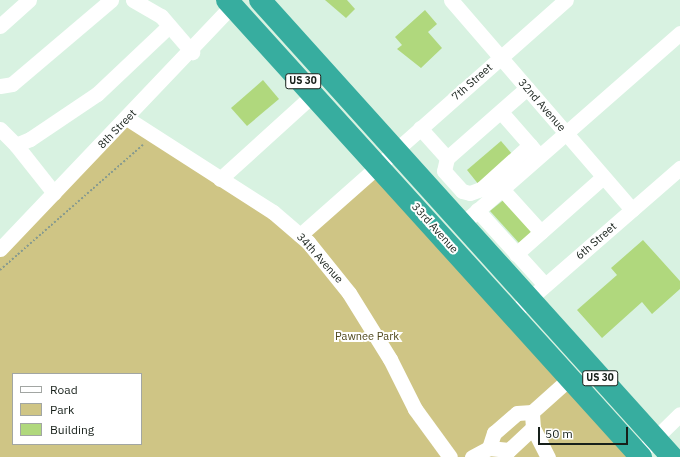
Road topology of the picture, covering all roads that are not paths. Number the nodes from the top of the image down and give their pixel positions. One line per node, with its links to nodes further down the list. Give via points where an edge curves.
1 (29, 0): 8 (street)
2 (110, 0): 13 (street, via 12,84)
3 (133, 0): 9 (street, via 161,16)
4 (260, 0): 22 (highway, 33rd Avenue / US 30)
5 (451, 0): 12 (street, 32nd Avenue)
6 (566, 0): 12 (street, 7th Street)
7 (230, 3): 11 (street, 8th Street); 15 (highway, 33rd Avenue / US 30)
8 (0, 26)
9 (169, 26): 11 (street); 21 (street, via 97,94)
10 (680, 33): 20 (street)
11 (192, 52): 17 (street, 8th Street)
12 (500, 57): 14 (street, 32nd Avenue); 18 (street, 7th Street)
13 (0, 86)
14 (527, 88): 16 (street); 20 (street, 32nd Avenue)
15 (315, 93): 25 (highway, 33rd Avenue / US 30); 28 (street)
16 (501, 112): 23 (street); 24 (street)
17 (128, 119): 28 (street, 34th Avenue); 30 (street, 8th Street)
18 (420, 128): 22 (street, 7th Street); 24 (street)
19 (0, 129): 21 (street)
20 (566, 133): 23 (street); 27 (street, 32nd Avenue)
21 (16, 145): 30 (street)
22 (394, 150): 25 (street, 7th Street); 33 (highway, 33rd Avenue / US 30)
23 (535, 150): 29 (street); 31 (street, via 481,189)
24 (447, 158): 31 (street, via 444,171 462,191)
25 (378, 164): 35 (street, 7th Street); 39 (highway, 33rd Avenue / US 30)
26 (680, 168): 32 (street, 6th Street)
27 (603, 177): 32 (street, 32nd Avenue); 34 (street)
28 (220, 179): 35 (street, 34th Avenue, via 272,212)
29 (502, 188): 33 (street); 34 (street)
30 (54, 193): 36 (street, 8th Street)
31 (470, 193): 33 (street)
32 (632, 210): 38 (street, 6th Street)
33 (474, 213): 37 (street); 38 (highway, 33rd Avenue / US 30)
34 (541, 232): 37 (street)
35 (300, 236): 47 (street, 34th Avenue, via 349,293 390,358 415,409)
36 (0, 249)
37 (516, 254): 38 (street)
38 (537, 292): 39 (street, 6th Street); 44 (highway, 33rd Avenue / US 30)
39 (512, 314): 40 (highway, 33rd Avenue / US 30)
40 (570, 378): 41 (street); 46 (highway, 33rd Avenue / US 30)
41 (532, 412): 43 (street); 45 (street, via 517,413 494,433)
42 (680, 414): 44 (street)
43 (533, 428): 45 (street, via 509,450); 49 (street)
44 (655, 438): 46 (street); 50 (highway, 33rd Avenue / US 30)
45 (489, 448): 48 (street)
46 (640, 456)
47 (450, 457)
48 (472, 457)
49 (548, 457)
50 (672, 457)

